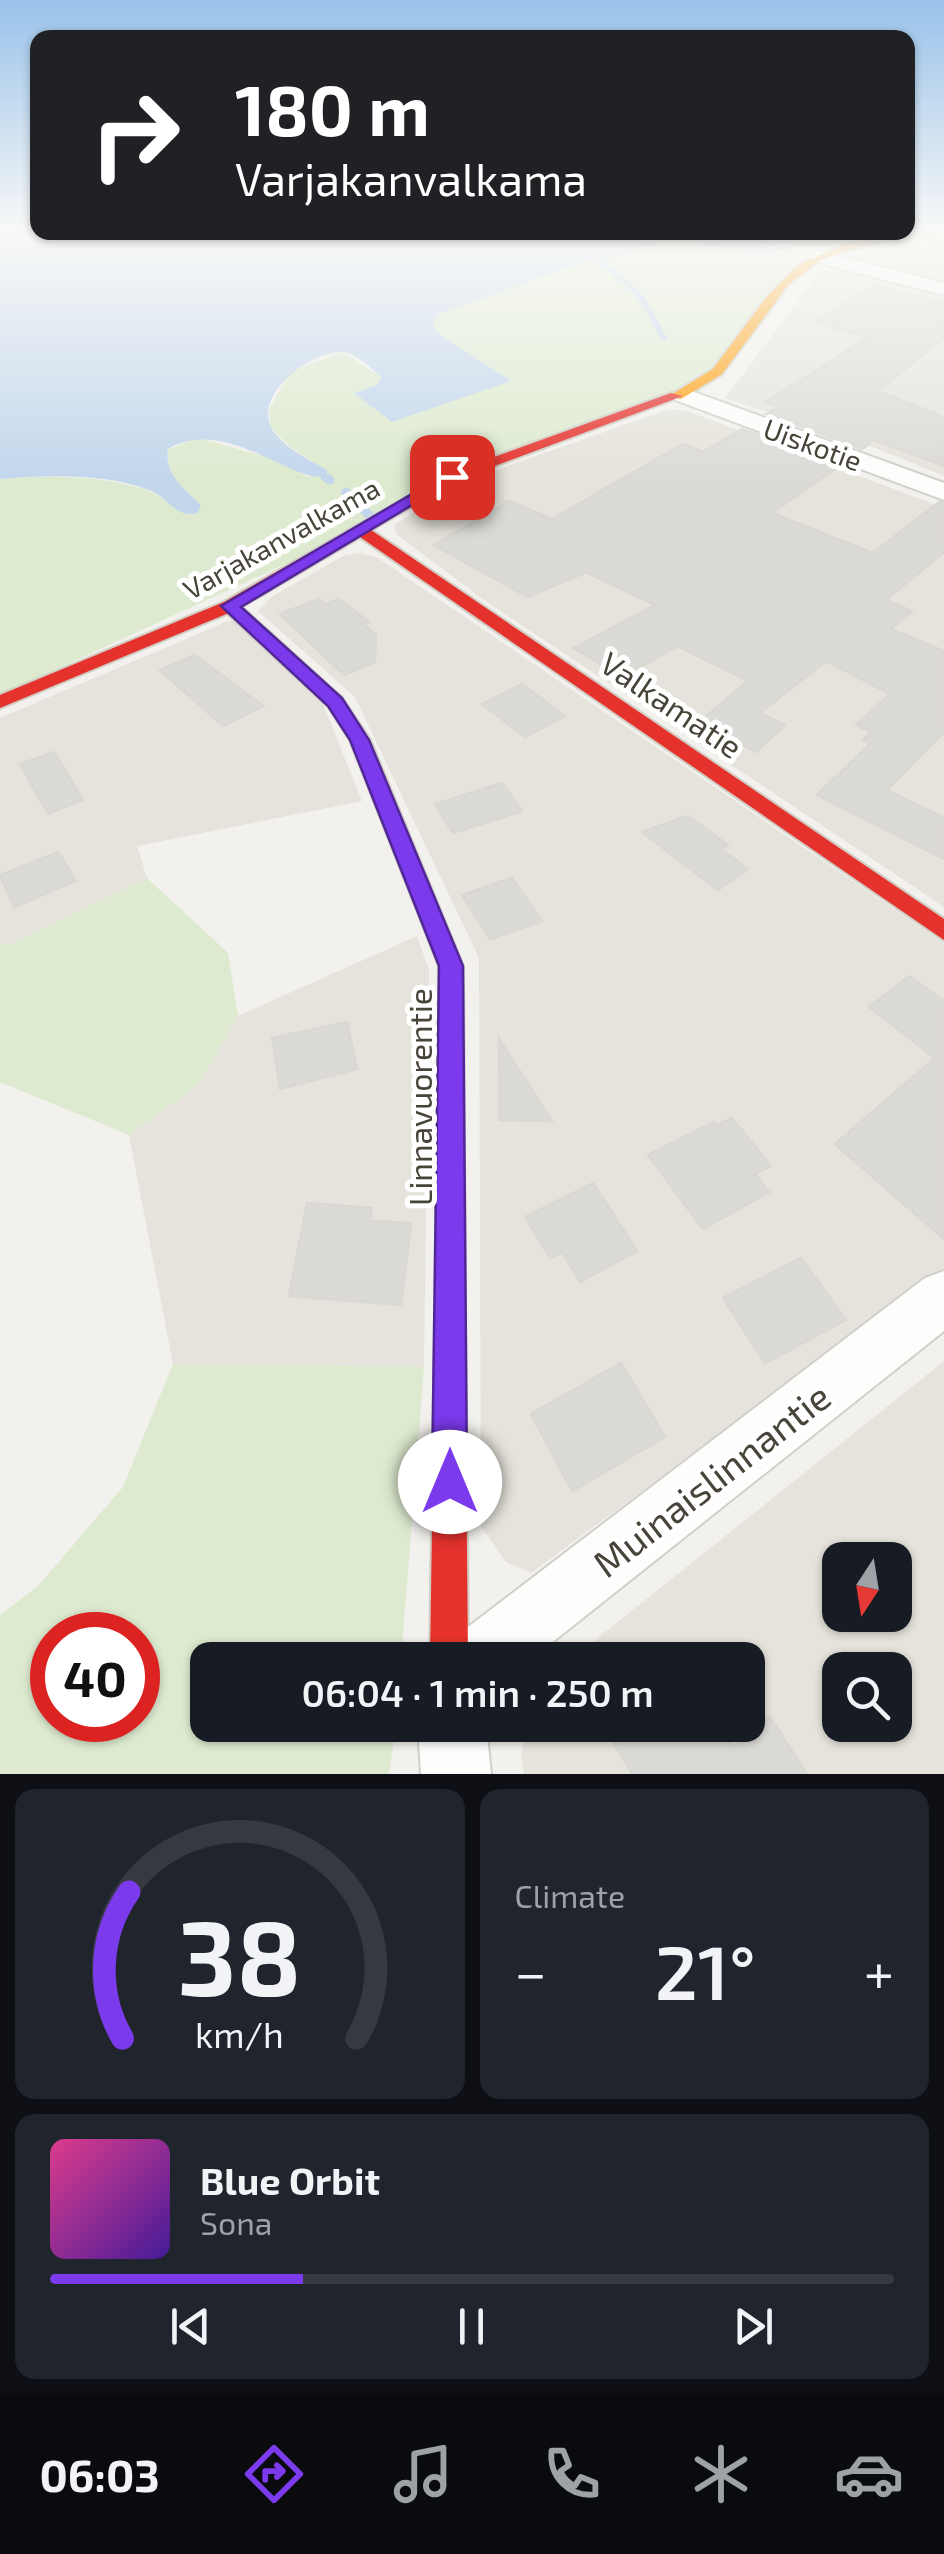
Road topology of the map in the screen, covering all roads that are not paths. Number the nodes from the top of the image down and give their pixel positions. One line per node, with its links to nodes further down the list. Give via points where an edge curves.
1 (763, 315): 2 (street, Varjakanvalkama, via 714,378)
2 (683, 395): 3 (street, Uiskotie); 4 (street, Varjakanvalkama, via 452,477)
3 (944, 492)
4 (363, 532): 5 (street, Varjakanvalkama); 7 (street, Valkamatie)
5 (230, 606): 6 (street, Varjakanvalkama); 9 (street, Linnavuorentie, via 335,702 360,740 451,966)
6 (0, 702)
7 (944, 931)
8 (944, 1297): 10 (street, Muinaislinnantie)
9 (449, 1642)
10 (501, 1642)
11 (453, 1742): 12 (street)
12 (456, 1774)

